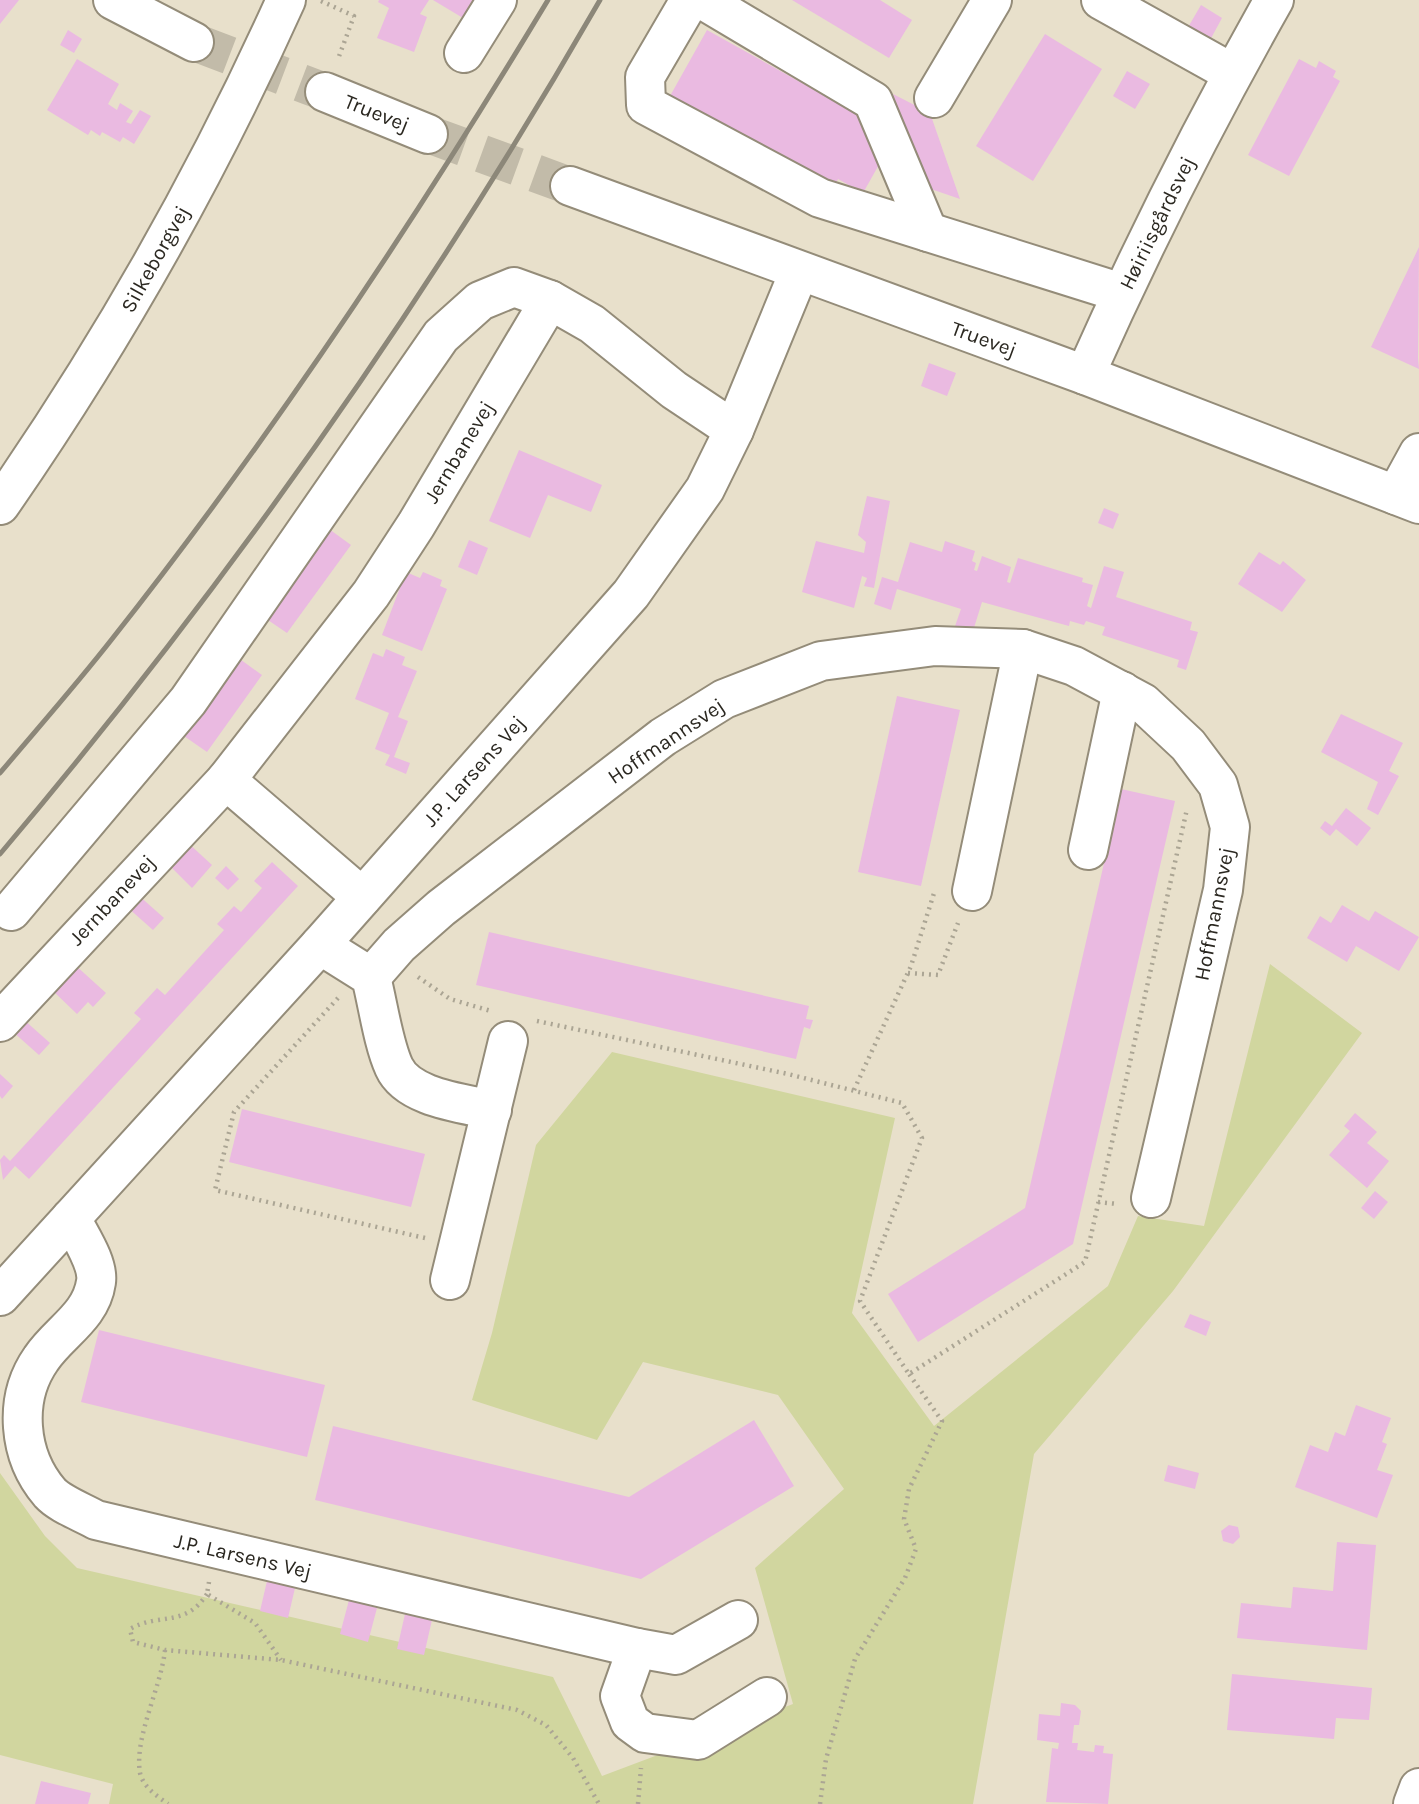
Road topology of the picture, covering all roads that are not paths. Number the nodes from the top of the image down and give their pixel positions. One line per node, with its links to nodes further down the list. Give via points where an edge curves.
1 (113, 0): 9 (street)
2 (286, 0): 24 (street, Silkeborgvej, via 215,150 134,300)
3 (497, 0): 10 (street)
4 (691, 0): 16 (street, via 645,77 646,105 820,198)
5 (703, 0): 16 (street, via 873,101)
6 (992, 0): 13 (street)
7 (1101, 0): 11 (street)
8 (1274, 0): 11 (street, Høiriisgårdsvej)
9 (183, 25)
10 (464, 53)
11 (1232, 74): 18 (street, Høiriisgårdsvej)
12 (325, 92): 14 (street, Truevej)
13 (934, 98)
14 (428, 134)
15 (570, 186): 17 (street, Truevej)
16 (928, 232): 18 (street)
17 (799, 272): 20 (street, Truevej); 21 (street, J.P. Larsens Vej)
18 (1122, 293): 20 (street, Høiriisgårdsvej)
19 (550, 300): 21 (street, via 592,324 674,390); 27 (street, Jernbanevej, via 378,583); 31 (street, via 514,286 480,301 441,336 188,701)
20 (1085, 375): 23 (street, Truevej)
21 (734, 430): 30 (street, J.P. Larsens Vej, via 705,489 631,594)
22 (1419, 453): 23 (street)
23 (1408, 499)
24 (0, 505)
25 (1023, 649): 26 (street, Hoffmannsvej, via 1074,666); 29 (street); 33 (street, Hoffmannsvej, via 934,646 821,661 724,699 663,737 441,908)
26 (1122, 691): 28 (street); 37 (street, Hoffmannsvej, via 1143,703 1218,785 1230,827 1223,890)
27 (226, 780): 30 (street); 34 (street, Jernbanevej)
28 (1088, 850)
29 (972, 891)
30 (362, 897): 32 (street, J.P. Larsens Vej)
31 (11, 911)
32 (320, 945): 33 (street); 38 (street, J.P. Larsens Vej)
33 (367, 974): 36 (street, via 394,1069 413,1087)
34 (0, 1022)
35 (513, 1025): 36 (street)
36 (492, 1110): 39 (street)
37 (1151, 1198)
38 (71, 1218): 40 (street, J.P. Larsens Vej); 42 (street, J.P. Larsens Vej, via 97,1281 82,1316 40,1359 21,1419 29,1459 51,1494 96,1520)
39 (454, 1262)
40 (0, 1296)
41 (738, 1620): 42 (street, J.P. Larsens Vej, via 676,1655)
42 (637, 1648): 43 (street, via 620,1696 630,1722 645,1733 698,1740)
43 (767, 1697)
44 (1419, 1788): 45 (street)
45 (1413, 1804)

